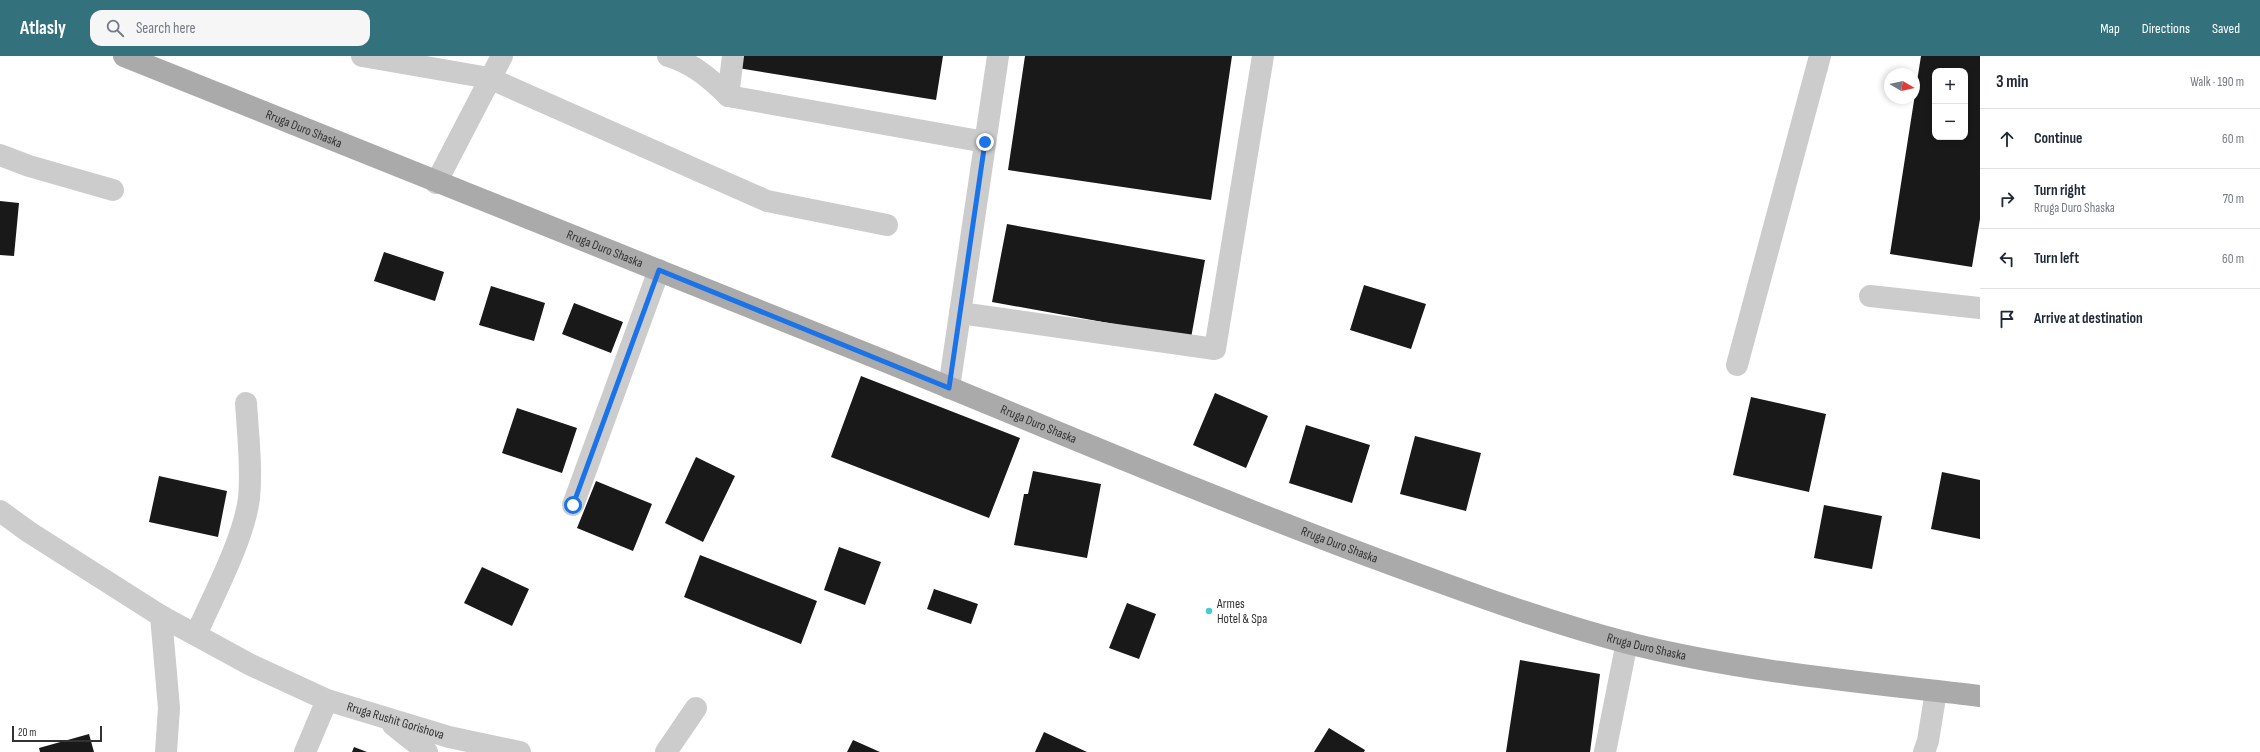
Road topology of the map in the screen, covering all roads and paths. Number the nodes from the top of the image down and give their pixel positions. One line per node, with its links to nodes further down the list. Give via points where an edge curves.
1 (362, 56): 9 (street)
2 (502, 56): 9 (street)
3 (668, 56): 10 (street, via 682,60 712,79)
4 (733, 56): 10 (street)
5 (998, 56): 11 (street)
6 (1263, 56): 19 (street, via 1215,349)
7 (1820, 56): 20 (street)
8 (137, 58): 13 (main road, Rruga Duro Shaska)
9 (489, 78): 13 (street); 15 (street, via 767,201)
10 (728, 96): 11 (street)
11 (985, 142): 19 (street)
12 (0, 155): 14 (street)
13 (436, 183): 16 (main road, Rruga Duro Shaska)
14 (113, 190)
15 (887, 225)
16 (659, 270): 21 (main road, Rruga Duro Shaska); 23 (street)
17 (1870, 296): 18 (street)
18 (1980, 308)
19 (960, 314): 21 (street)
20 (1737, 365)
21 (949, 388): 27 (main road, Rruga Duro Shaska, via 1262,517 1479,597)
22 (246, 403): 26 (street, via 249,499 242,528)
23 (573, 505)
24 (0, 511): 25 (street, Rruga Rushit Gorishova)
25 (160, 616): 26 (street, Rruga Rushit Gorishova); 33 (street, via 169,708)
26 (196, 635): 30 (street, Rruga Rushit Gorishova, via 251,665)
27 (1627, 642): 28 (main road, Rruga Duro Shaska, via 1694,658 1760,669); 38 (street, via 1607,703)
28 (1943, 692): 29 (main road, Rruga Duro Shaska); 39 (street); 40 (street)
29 (1980, 696)
30 (327, 700): 32 (street, Rruga Rushit Gorishova); 34 (street)
31 (696, 708): 37 (street)
32 (386, 719): 35 (street); 36 (street, Rruga Rushit Gorishova, via 449,737)
33 (166, 752)
34 (305, 752)
35 (427, 752)
36 (520, 752)
37 (666, 752)
38 (1605, 752)
39 (1924, 752)
40 (1939, 752)

